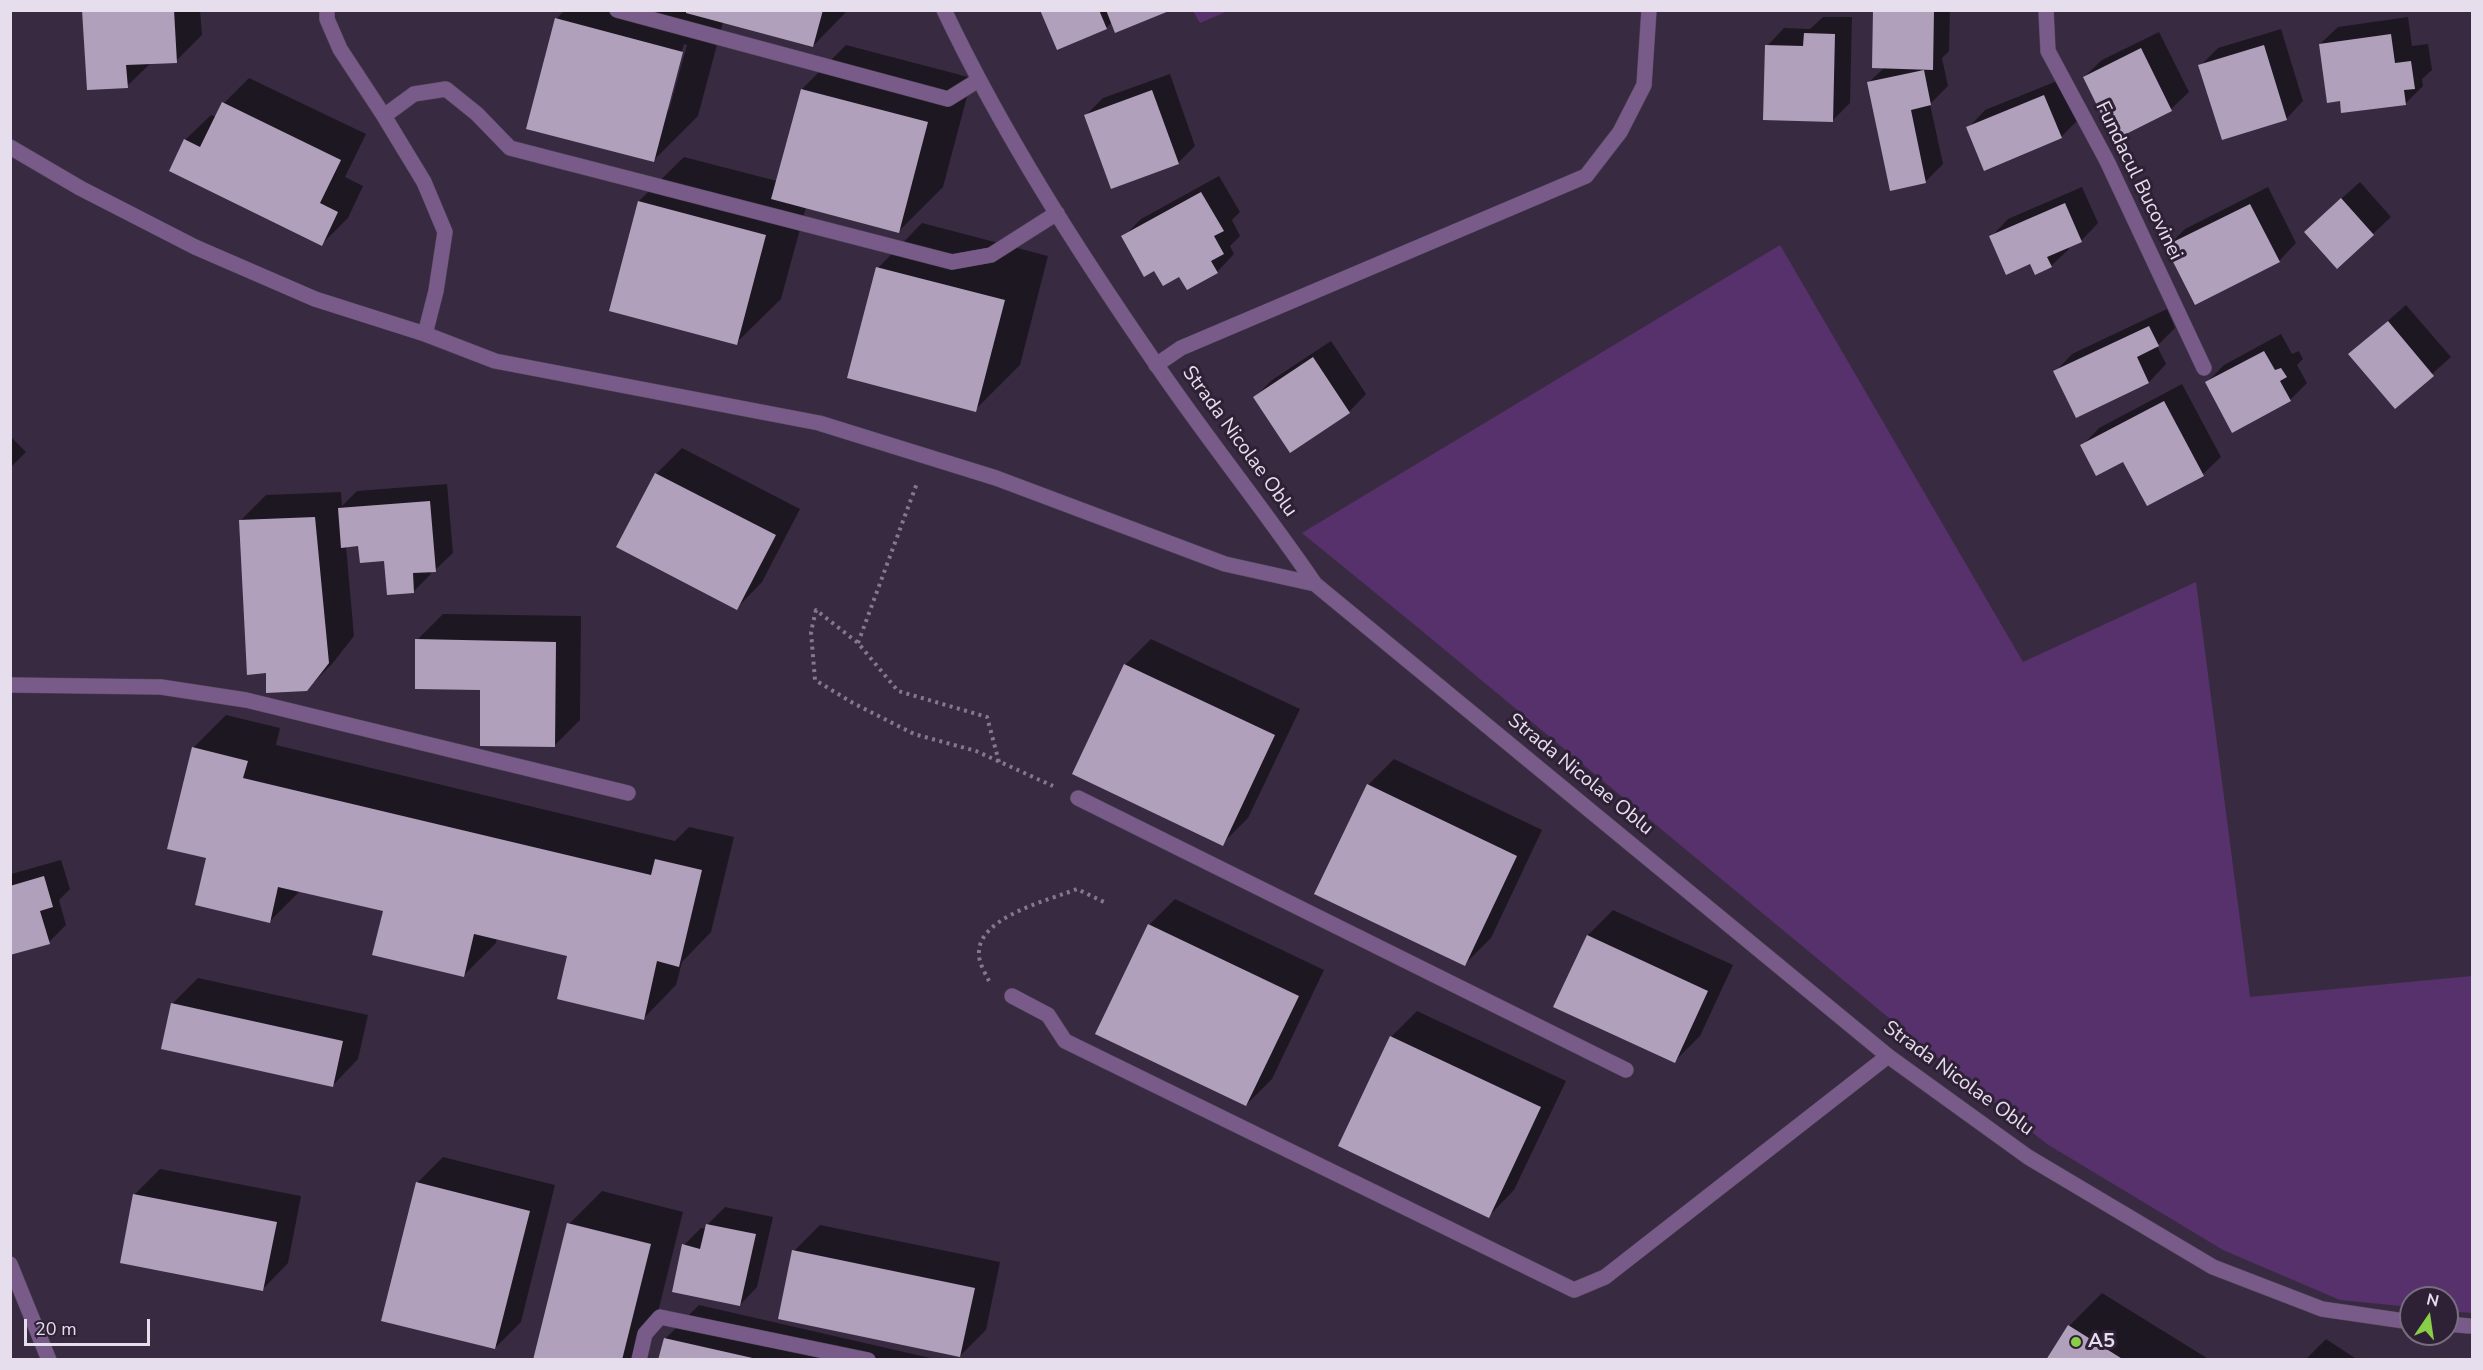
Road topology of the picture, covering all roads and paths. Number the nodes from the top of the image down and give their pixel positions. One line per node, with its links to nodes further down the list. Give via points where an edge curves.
1 (327, 10): 7 (street, via 340,50)
2 (617, 10): 6 (street, via 948,99)
3 (944, 10): 6 (street, Strada Nicolae Oblu)
4 (1648, 10): 11 (street, via 1644,85 1620,132 1586,176 1181,348)
5 (2046, 10): 12 (street, Fundacul Bucovinei, via 2048,51 2108,161)
6 (977, 81): 9 (street, Strada Nicolae Oblu)
7 (384, 116): 9 (street, via 414,94 446,89 510,147 952,262 991,255); 10 (street, via 424,182 445,232)
8 (10, 147): 10 (street, via 195,247 315,299)
9 (1057, 213): 11 (street, Strada Nicolae Oblu)
10 (425, 334): 13 (street, via 495,362 819,423)
11 (1156, 365): 14 (street, Strada Nicolae Oblu)
12 (2204, 368)
13 (926, 457): 14 (street, via 996,478 1225,564); 15 (path)
14 (1315, 584): 22 (street, Strada Nicolae Oblu)
15 (858, 643): 17 (path, via 898,691 987,717); 17 (path, via 816,610 811,632 815,680 915,734 976,751)
16 (10, 685): 18 (street, via 161,687 246,700)
17 (999, 762): 19 (path)
18 (628, 793)
19 (1078, 798): 23 (street)
20 (1106, 903): 21 (path, via 1077,889 993,925 983,936 978,954 991,986)
21 (1012, 996): 22 (street, via 1048,1015 1065,1041 1574,1290 1605,1277)
22 (1888, 1056): 25 (street, Strada Nicolae Oblu, via 2028,1157 2214,1268 2322,1309)
23 (1626, 1070)
24 (10, 1264): 28 (street)
25 (2399, 1320)
26 (2459, 1325): 27 (street)
27 (2469, 1326)
28 (49, 1359)
29 (639, 1359): 30 (street, via 645,1334 660,1317)
30 (868, 1359)

